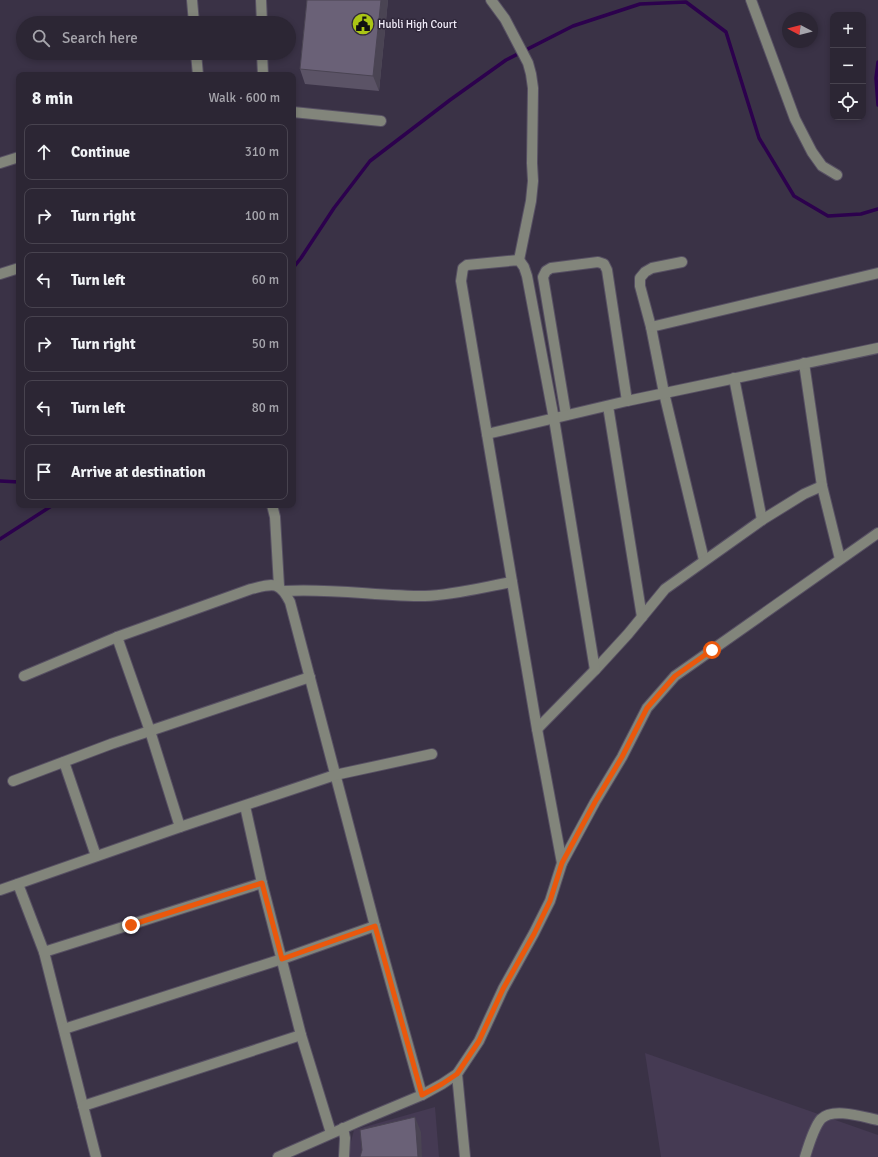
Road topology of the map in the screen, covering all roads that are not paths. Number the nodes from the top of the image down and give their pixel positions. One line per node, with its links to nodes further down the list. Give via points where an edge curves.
1 (192, 0): 5 (street)
2 (261, 0): 6 (street)
3 (491, 0): 16 (street, via 505,19 528,63 533,88 533,181)
4 (751, 0): 15 (street, via 795,119 822,166)
5 (193, 16)
6 (262, 16)
7 (197, 60): 9 (street)
8 (262, 60): 10 (street)
9 (198, 72)
10 (263, 72)
11 (296, 112): 12 (street)
12 (381, 121)
13 (16, 158): 14 (street)
14 (0, 163)
15 (837, 175)
16 (519, 260): 29 (street, via 527,276); 30 (street, via 467,265 461,274)
17 (682, 262): 21 (street, via 652,268 644,272 640,278)
18 (16, 269): 20 (street)
19 (878, 273): 21 (street)
20 (0, 274)
21 (651, 327): 25 (street)
22 (878, 348): 23 (street)
23 (804, 363): 24 (street); 31 (street)
24 (734, 378): 25 (street); 33 (street)
25 (664, 394): 26 (street); 36 (street)
26 (628, 401): 27 (street); 28 (street, via 604,264 598,262 551,268 543,277)
27 (608, 406): 28 (street); 39 (street)
28 (566, 415): 29 (street)
29 (554, 418): 30 (street); 41 (street)
30 (487, 434): 37 (street)
31 (822, 486): 33 (street); 35 (street)
32 (273, 508): 38 (street)
33 (762, 520): 36 (street)
34 (878, 533): 35 (street)
35 (840, 559): 53 (street, via 675,676 647,708)
36 (704, 560): 39 (street, via 665,589)
37 (512, 582): 38 (street, via 425,596); 44 (street)
38 (282, 589): 40 (street, via 270,584 251,589); 43 (street, via 290,602)
39 (642, 617): 41 (street)
40 (117, 638): 42 (street); 45 (street)
41 (595, 670): 44 (street)
42 (24, 676)
43 (310, 677): 45 (street); 48 (street)
44 (537, 729): 53 (street)
45 (150, 731): 47 (street); 51 (street)
46 (432, 754): 48 (street)
47 (64, 762): 49 (street); 52 (street)
48 (335, 775): 50 (street); 57 (street)
49 (13, 782)
50 (245, 806): 51 (street); 54 (street)
51 (180, 827): 52 (street)
52 (96, 856): 55 (street)
53 (562, 863): 62 (street, via 550,901 534,934 503,989 479,1041)
54 (262, 883): 58 (street); 59 (street)
55 (18, 884): 56 (street); 58 (street)
56 (0, 890)
57 (375, 926): 59 (street); 63 (street)
58 (44, 952): 60 (street)
59 (282, 959): 60 (street); 61 (street)
60 (64, 1029): 64 (street)
61 (301, 1035): 64 (street); 67 (street)
62 (457, 1074): 63 (street); 71 (street)
63 (422, 1095): 66 (street)
64 (83, 1106): 68 (street)
65 (878, 1120): 72 (street, via 840,1112 830,1114 821,1119)
66 (343, 1128): 67 (street); 70 (street)
67 (332, 1133): 69 (street)
68 (96, 1157)
69 (278, 1157)
70 (344, 1157)
71 (465, 1157)
72 (805, 1157)

